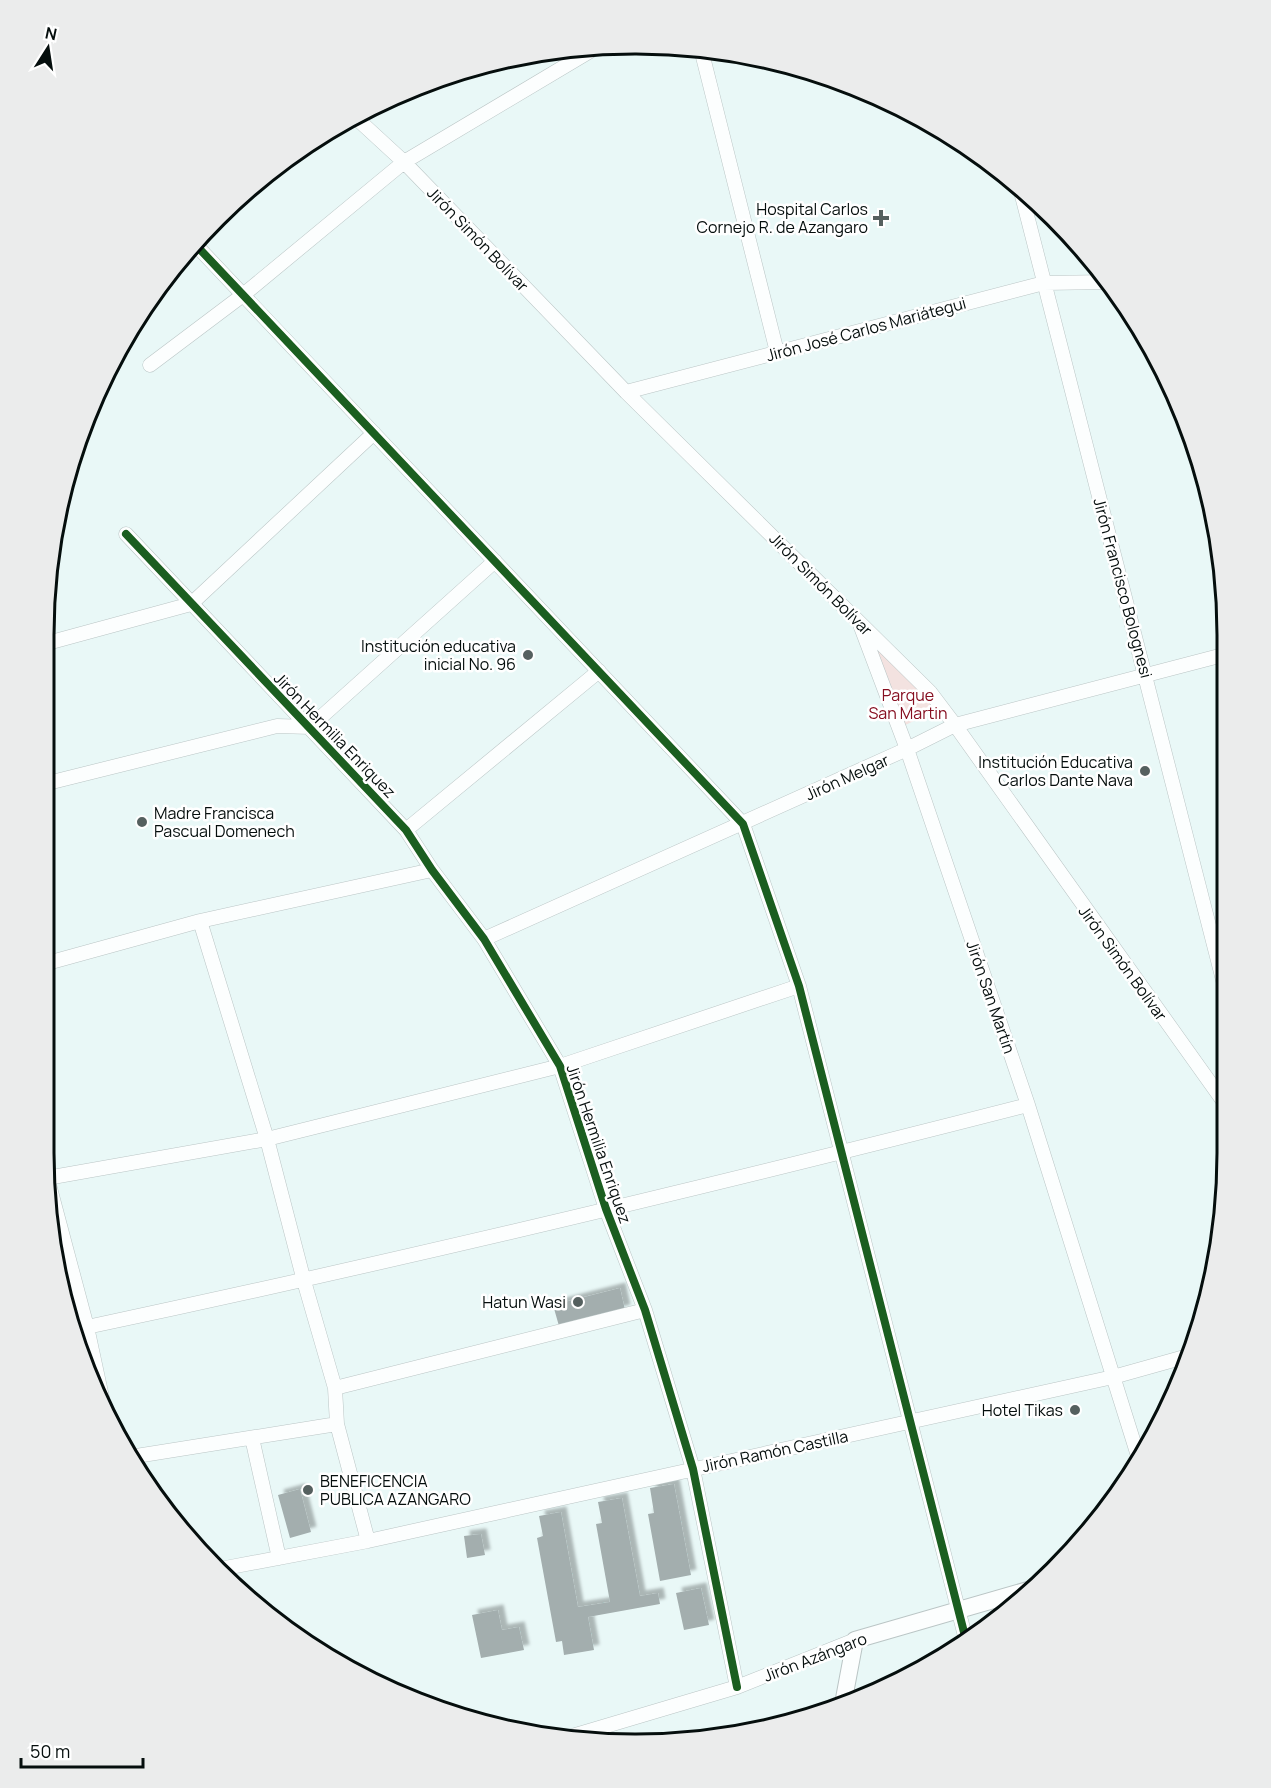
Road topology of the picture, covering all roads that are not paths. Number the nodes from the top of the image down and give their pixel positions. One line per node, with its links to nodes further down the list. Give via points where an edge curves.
1 (581, 57): 4 (street)
2 (703, 58): 10 (street)
3 (362, 123): 4 (street, Jirón Simón Bolívar)
4 (404, 162): 9 (street); 12 (street, Jirón Simón Bolívar)
5 (1024, 202): 8 (street, Jirón Francisco Bolognesi)
6 (200, 250): 9 (street)
7 (1097, 282): 8 (street, Jirón José Carlos Mariátegui)
8 (1044, 283): 10 (street, Jirón José Carlos Mariátegui); 21 (street, Jirón Francisco Bolognesi)
9 (243, 295): 11 (street); 13 (street)
10 (777, 352): 12 (street, Jirón José Carlos Mariátegui)
11 (150, 365)
12 (626, 392): 17 (street, Jirón Simón Bolívar)
13 (374, 433): 15 (street); 16 (street)
14 (126, 534): 16 (street, Jirón Hermilia Enriquez)
15 (495, 561): 20 (street); 23 (street)
16 (191, 604): 18 (street); 23 (street, Jirón Hermilia Enriquez)
17 (859, 621): 22 (street, Jirón Simón Bolívar, via 930,692); 24 (street, Jirón San Martín)
18 (54, 641)
19 (1217, 656): 21 (street, Jirón Melgar)
20 (599, 671): 26 (street); 27 (street)
21 (1146, 674): 22 (street, Jirón Melgar); 31 (street, Jirón Francisco Bolognesi)
22 (955, 724): 24 (street, Jirón Melgar); 35 (street, Jirón Simón Bolívar)
23 (310, 727): 25 (street, via 277,726); 27 (street, Jirón Hermilia Enriquez)
24 (907, 749): 26 (street, Jirón Melgar); 36 (street, Jirón San Martín)
25 (54, 782)
26 (743, 824): 30 (street, Jirón Melgar); 33 (street)
27 (406, 830): 28 (street, Jirón Hermilia Enriquez)
28 (432, 870): 29 (street); 30 (street, Jirón Hermilia Enriquez)
29 (200, 921): 32 (street); 37 (street)
30 (484, 939): 34 (street, Jirón Hermilia Enriquez)
31 (1217, 956)
32 (54, 961)
33 (799, 986): 34 (street); 38 (street)
34 (560, 1066): 37 (street); 40 (street, Jirón Hermilia Enriquez)
35 (1217, 1092)
36 (1028, 1106): 38 (street); 47 (street, Jirón San Martín)
37 (267, 1139): 39 (street); 42 (street)
38 (842, 1153): 40 (street); 49 (street)
39 (55, 1176)
40 (606, 1209): 42 (street); 43 (street, Jirón Hermilia Enriquez)
41 (58, 1218): 44 (street)
42 (304, 1281): 44 (street); 48 (street)
43 (645, 1310): 48 (street); 54 (street, Jirón Hermilia Enriquez)
44 (87, 1327): 46 (street)
45 (1179, 1359): 47 (street, Jirón Ramón Castilla)
46 (96, 1370)
47 (1113, 1377): 49 (street, Jirón Ramón Castilla); 52 (street, Jirón San Martín)
48 (336, 1388): 50 (street)
49 (910, 1421): 54 (street, Jirón Ramón Castilla); 59 (street)
50 (337, 1424): 51 (street); 55 (street)
51 (252, 1438): 53 (street); 56 (street)
52 (1136, 1448)
53 (140, 1456)
54 (693, 1469): 55 (street, Jirón Ramón Castilla); 62 (street, Jirón Hermilia Enriquez)
55 (368, 1541): 56 (street, Jirón Ramón Castilla)
56 (279, 1558): 57 (street, Jirón Ramón Castilla)
57 (228, 1568)
58 (1014, 1594): 59 (street, Jirón Azángaro)
59 (957, 1610): 60 (street); 61 (street, Jirón Azángaro)
60 (964, 1633)
61 (855, 1640): 62 (street, Jirón Azángaro); 63 (street)
62 (737, 1687): 64 (street, Jirón Azángaro)
63 (845, 1695)
64 (586, 1732)

